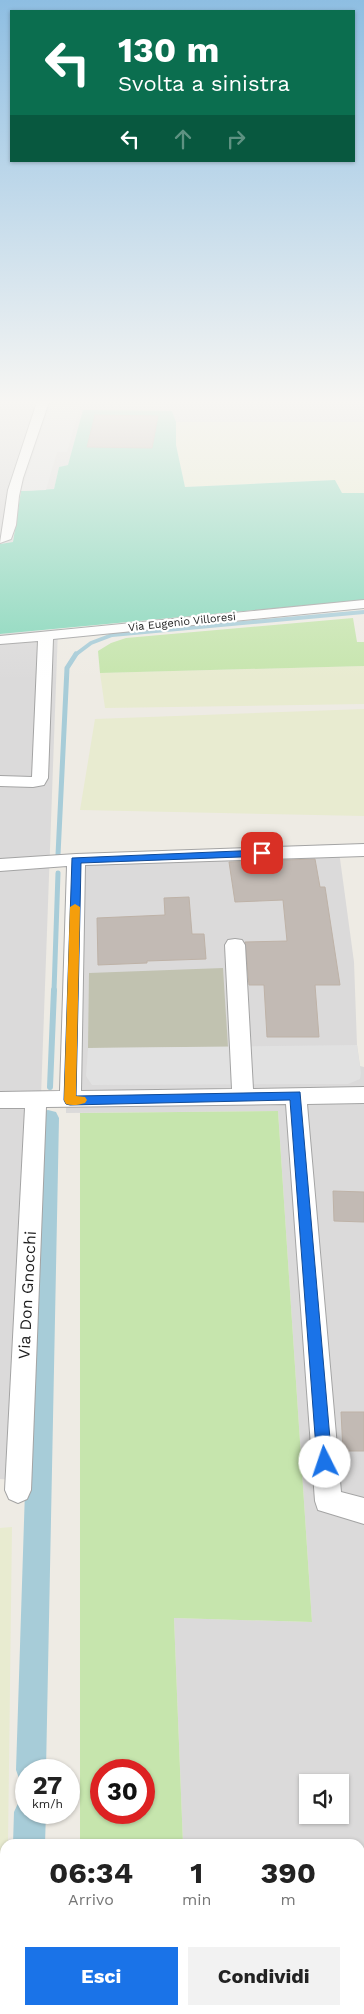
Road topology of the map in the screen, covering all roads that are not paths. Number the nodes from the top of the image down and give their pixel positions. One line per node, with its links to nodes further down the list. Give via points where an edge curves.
1 (13, 493): 2 (street, via 9,530)
2 (2, 538)
3 (364, 604): 4 (street, Via Eugenio Villoresi)
4 (46, 636): 5 (street, Via Eugenio Villoresi); 6 (street, via 40,778 33,782)
5 (0, 640)
6 (0, 781)
7 (364, 850): 8 (street)
8 (76, 860): 9 (street); 15 (street)
9 (0, 865)
10 (235, 945): 13 (street)
11 (296, 1095): 12 (street); 13 (street); 18 (street, via 328,1501)
12 (364, 1095)
13 (243, 1096): 15 (street)
14 (0, 1100): 16 (street)
15 (70, 1100): 16 (street)
16 (36, 1101): 17 (street, Via Don Gnocchi)
17 (18, 1490)
18 (364, 1511)

